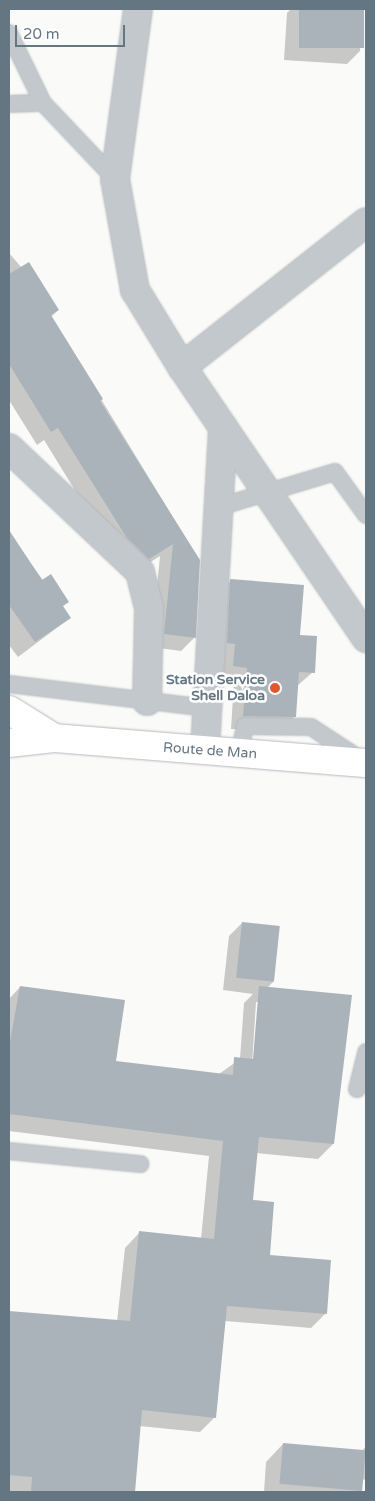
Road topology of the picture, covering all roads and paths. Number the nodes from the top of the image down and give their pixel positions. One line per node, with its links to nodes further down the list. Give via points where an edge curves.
1 (138, 9): 5 (street)
2 (9, 33): 4 (lane)
3 (9, 104): 4 (lane)
4 (43, 104): 5 (lane)
5 (115, 180): 7 (street, via 135,290)
6 (366, 222): 7 (street)
7 (182, 367): 8 (street)
8 (223, 428): 10 (street); 11 (street)
9 (9, 448): 15 (street, via 140,572 149,609)
10 (267, 492): 11 (lane); 12 (lane, via 335,472); 13 (street)
11 (219, 507): 16 (street)
12 (366, 515)
13 (366, 638)
14 (9, 684): 15 (lane)
15 (147, 701): 16 (lane)
16 (208, 708): 20 (street)
17 (9, 710): 18 (highway)
18 (54, 738): 19 (highway, Route de Man); 20 (highway, Route de Man)
19 (9, 743)
20 (205, 750): 21 (highway, Route de Man)
21 (366, 763)
22 (366, 1052): 23 (lane)
23 (357, 1089)
24 (9, 1151): 25 (lane)
25 (140, 1164)

